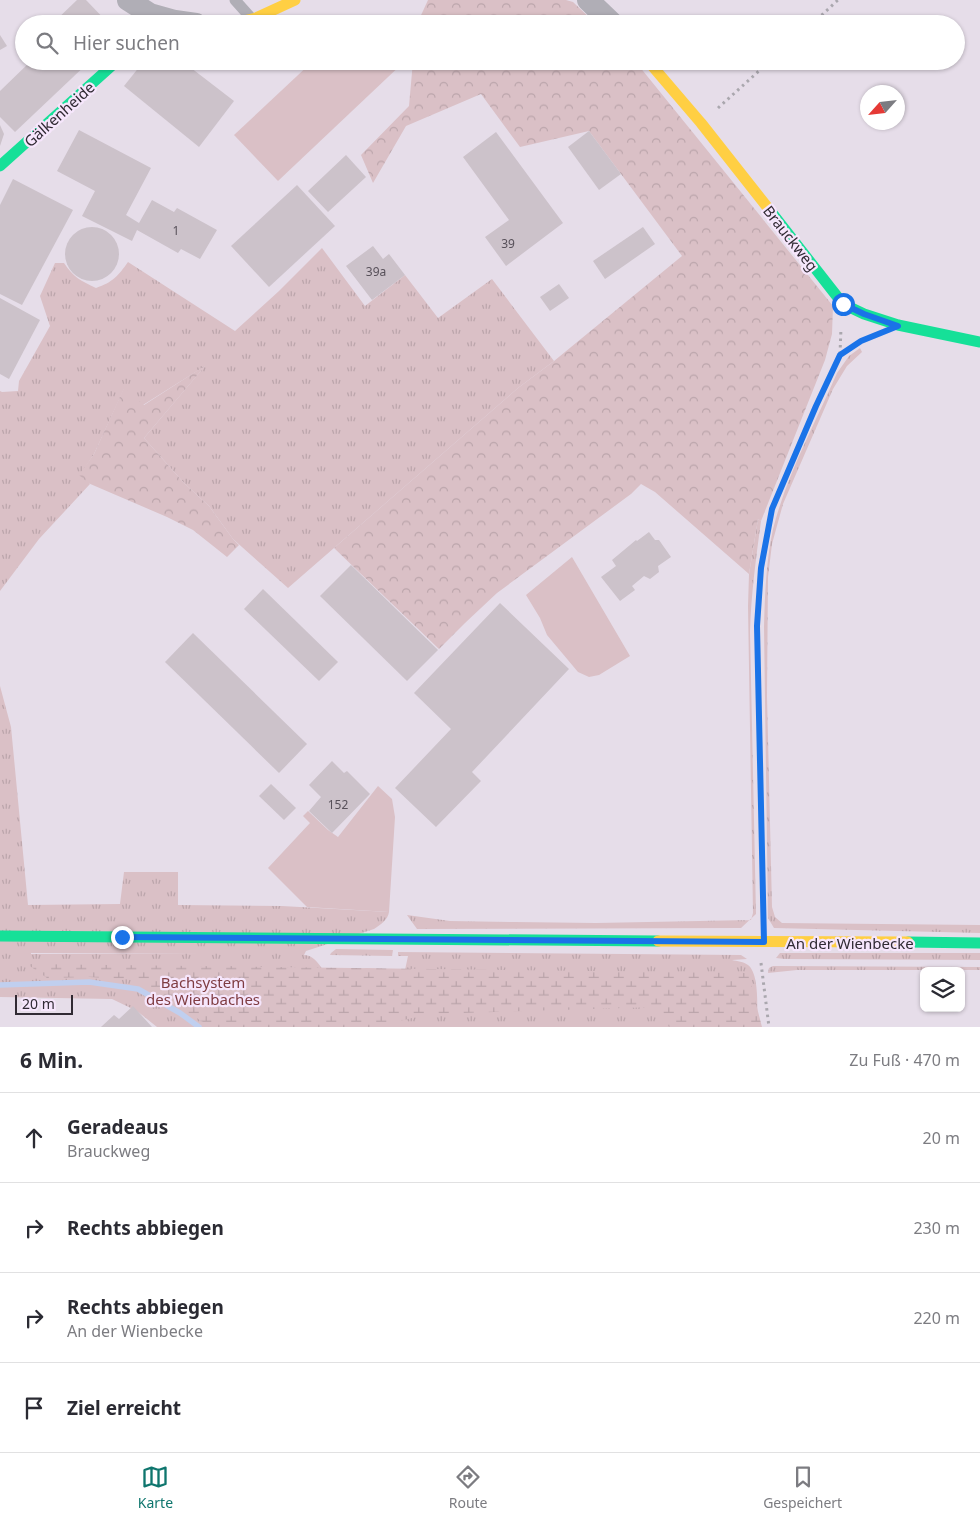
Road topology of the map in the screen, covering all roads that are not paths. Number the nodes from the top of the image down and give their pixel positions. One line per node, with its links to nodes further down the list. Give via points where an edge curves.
1 (128, 0): 5 (street)
2 (235, 0): 6 (lane)
3 (295, 0): 7 (street)
4 (588, 0): 8 (street)
5 (144, 15)
6 (248, 15)
7 (262, 15)
8 (604, 15)
9 (107, 70): 11 (street, Gälkenheide)
10 (656, 70): 12 (street, Brauckweg, via 843,304 898,326)
11 (0, 166)
12 (980, 342)
13 (0, 936): 14 (street, An der Wienbecke)
14 (980, 943)

